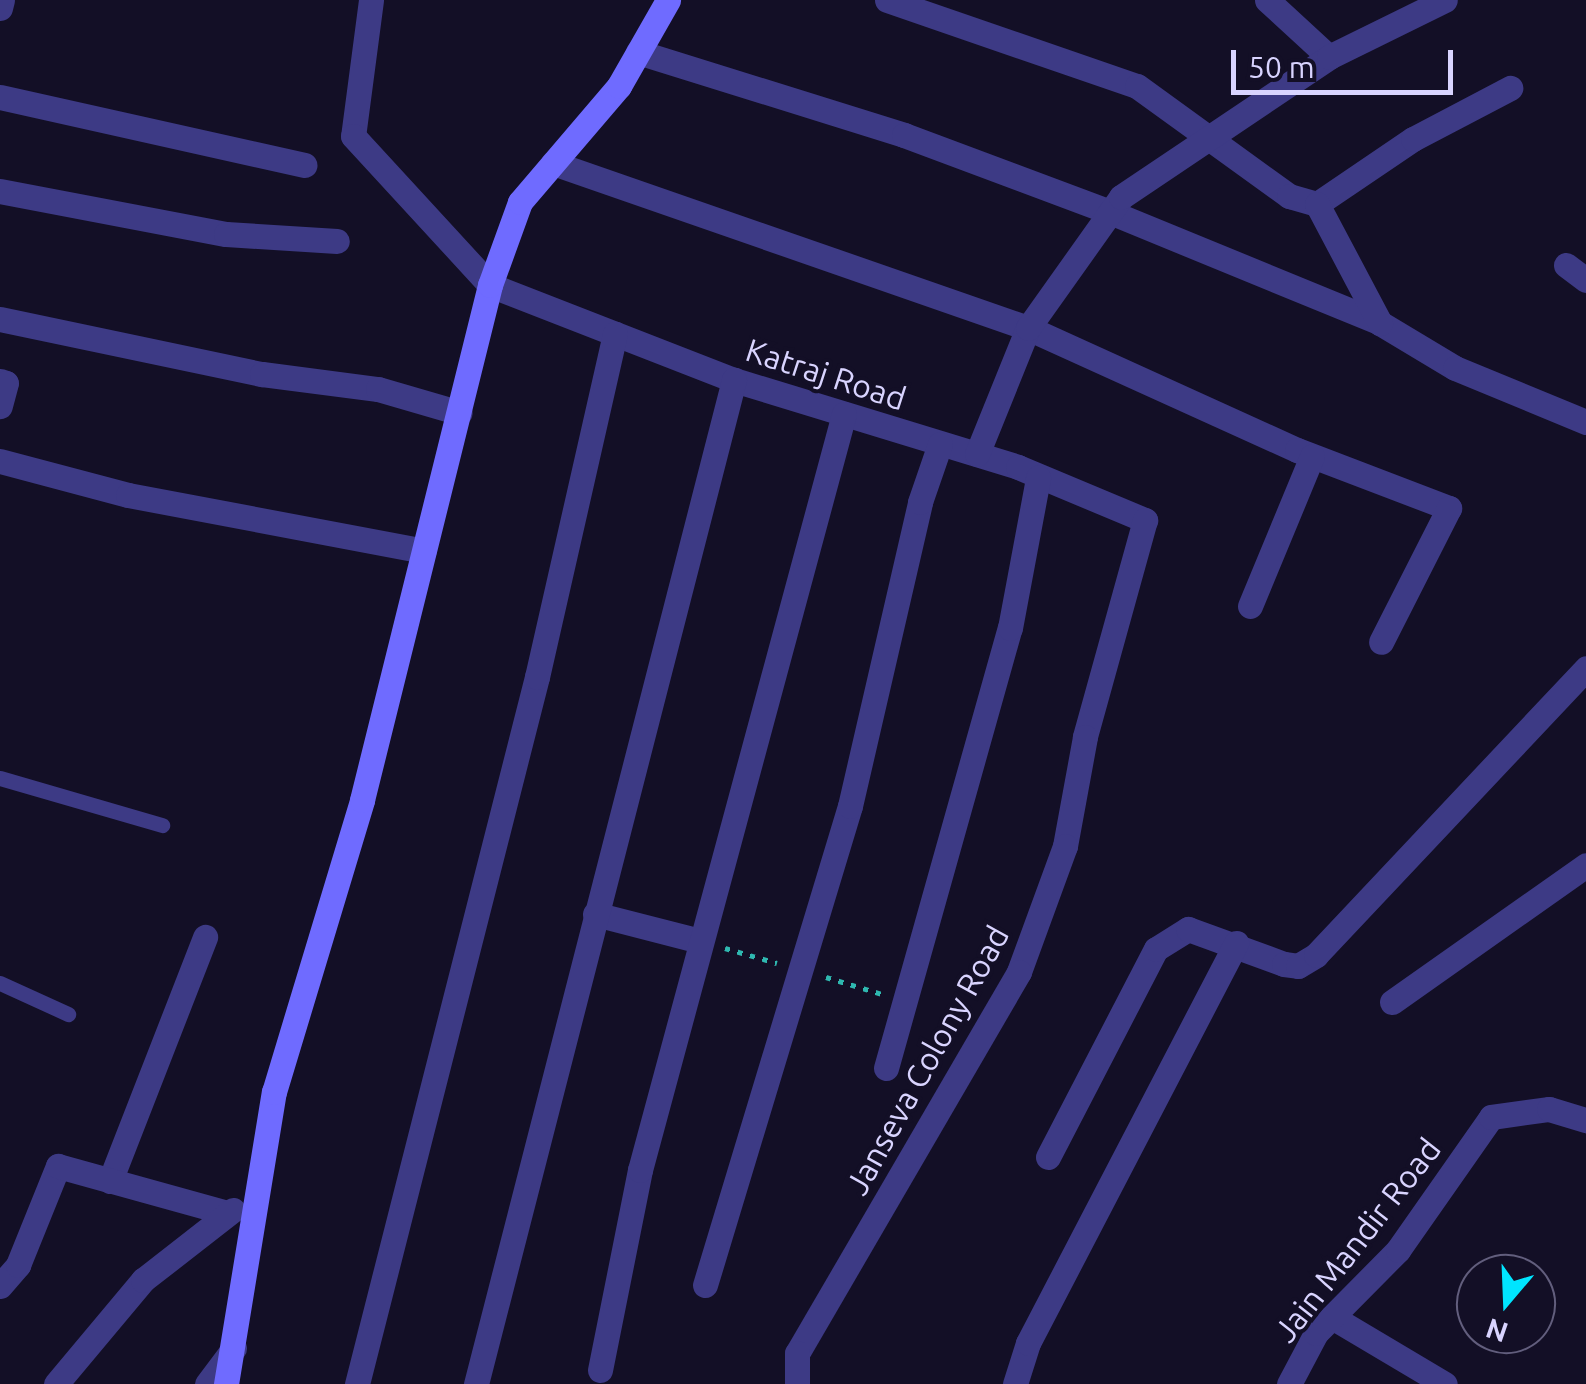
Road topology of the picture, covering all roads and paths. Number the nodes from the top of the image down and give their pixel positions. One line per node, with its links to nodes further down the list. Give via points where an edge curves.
1 (2, 0): 7 (street)
2 (371, 0): 19 (street, via 352,136)
3 (668, 0): 8 (street)
4 (887, 0): 12 (street, via 1138,86)
5 (1267, 0): 9 (street)
6 (1445, 0): 9 (street)
7 (0, 8)
8 (638, 52): 13 (street, via 619,86); 17 (street, via 904,135)
9 (1329, 58): 12 (street)
10 (1510, 88): 16 (street, via 1414,139)
11 (0, 96): 14 (street)
12 (1208, 138): 16 (street, via 1289,196); 17 (street)
13 (554, 163): 19 (street, via 520,202); 22 (street)
14 (304, 166)
15 (0, 192): 18 (street, via 226,234)
16 (1317, 204): 21 (street)
17 (1110, 212): 21 (street); 22 (street)
18 (337, 242)
19 (490, 285): 23 (street, Katraj Road); 27 (street)
20 (0, 319): 27 (street, via 262,374 378,389)
21 (1380, 323): 29 (street, via 1455,368)
22 (1028, 328): 31 (street); 32 (street)
23 (615, 334): 24 (street, Katraj Road); 64 (street, via 537,678)
24 (734, 380): 28 (street, Katraj Road); 43 (street)
25 (0, 381): 26 (street, via 6,383)
26 (0, 406)
27 (460, 413): 36 (street)
28 (844, 414): 30 (street, Katraj Road); 45 (street)
29 (1586, 422)
30 (940, 444): 31 (street, Katraj Road); 56 (street, via 920,502 850,806)
31 (976, 454): 34 (street, Katraj Road)
32 (1312, 456): 37 (street); 38 (street, via 1449,508)
33 (0, 461): 36 (street, via 128,495)
34 (1038, 478): 35 (street, Katraj Road); 50 (street, via 1010,628)
35 (1145, 520): 66 (street, Janseva Colony Road, via 1085,737 1065,846 1019,972 797,1352)
36 (424, 551): 54 (street, via 362,800 274,1092)
37 (1250, 606)
38 (1381, 642)
39 (1586, 668): 46 (street, via 1316,955 1298,966 1284,964)
40 (0, 778): 41 (lane)
41 (162, 825)
42 (1586, 865): 48 (street)
43 (595, 914): 45 (street); 65 (street)
44 (205, 936): 53 (street)
45 (700, 941): 60 (street, via 614,1278)
46 (1236, 942): 52 (street, via 1188,929 1156,949); 67 (street, via 1028,1343)
47 (0, 983): 49 (lane)
48 (1392, 1002)
49 (68, 1014)
50 (886, 1068)
51 (1586, 1120): 58 (street, Jain Mandir Road, via 1549,1109 1492,1117 1398,1250)
52 (1048, 1157)
53 (110, 1181): 55 (street); 57 (street, via 58,1166 18,1266)
54 (258, 1194): 55 (street); 59 (street)
55 (227, 1214): 61 (street, via 143,1280)
56 (706, 1285)
57 (0, 1286)
58 (1332, 1317): 68 (street, Jain Mandir Road); 69 (street)
59 (234, 1348): 62 (street); 63 (street)
60 (600, 1370)
61 (56, 1384)
62 (206, 1384)
63 (226, 1384)
64 (357, 1384)
65 (476, 1384)
66 (797, 1384)
67 (1015, 1384)
68 (1289, 1384)
69 (1445, 1384)

